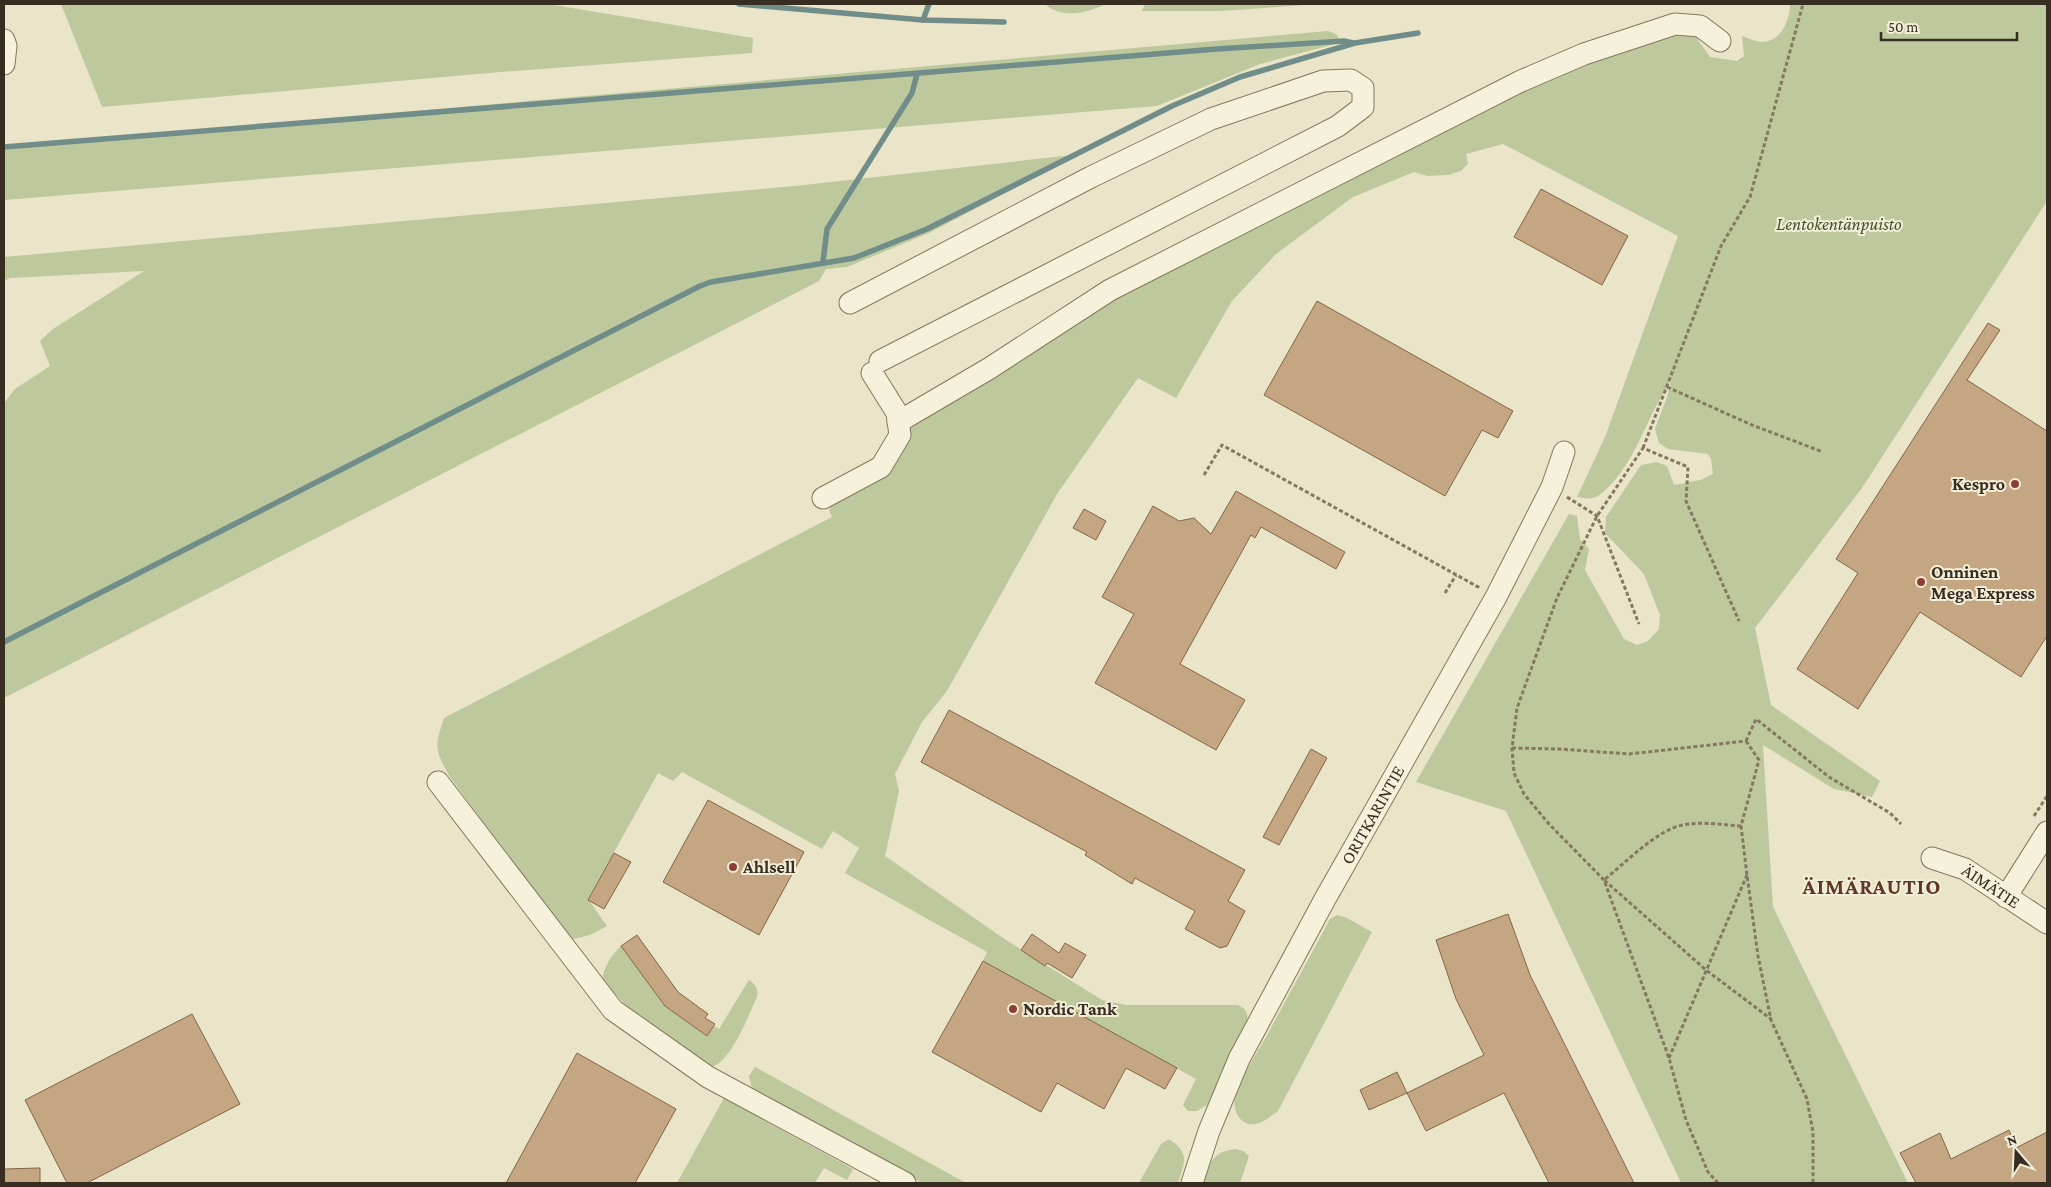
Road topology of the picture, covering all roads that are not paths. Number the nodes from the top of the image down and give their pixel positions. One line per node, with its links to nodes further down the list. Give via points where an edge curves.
1 (4, 40): 3 (street)
2 (1720, 41): 5 (street, via 1700,26 1675,24 1584,54 1521,81 1110,290 990,368)
3 (4, 64)
4 (850, 303): 5 (street, via 1211,119 1323,81 1351,80 1363,88 1363,107 1338,126 876,367 897,412)
5 (898, 422): 7 (street, via 900,435 881,467)
6 (1564, 452): 14 (street, ORITKARINTIE, via 1552,487 1496,597 1325,899 1239,1059 1209,1131)
7 (823, 498)
8 (438, 782): 13 (street, via 612,1010 708,1077)
9 (2047, 832): 11 (street)
10 (1932, 858): 11 (street, ÄIMÄTIE, via 1965,869)
11 (2006, 896): 12 (street, ÄIMÄTIE)
12 (2047, 923)
13 (905, 1183)
14 (1192, 1183)

